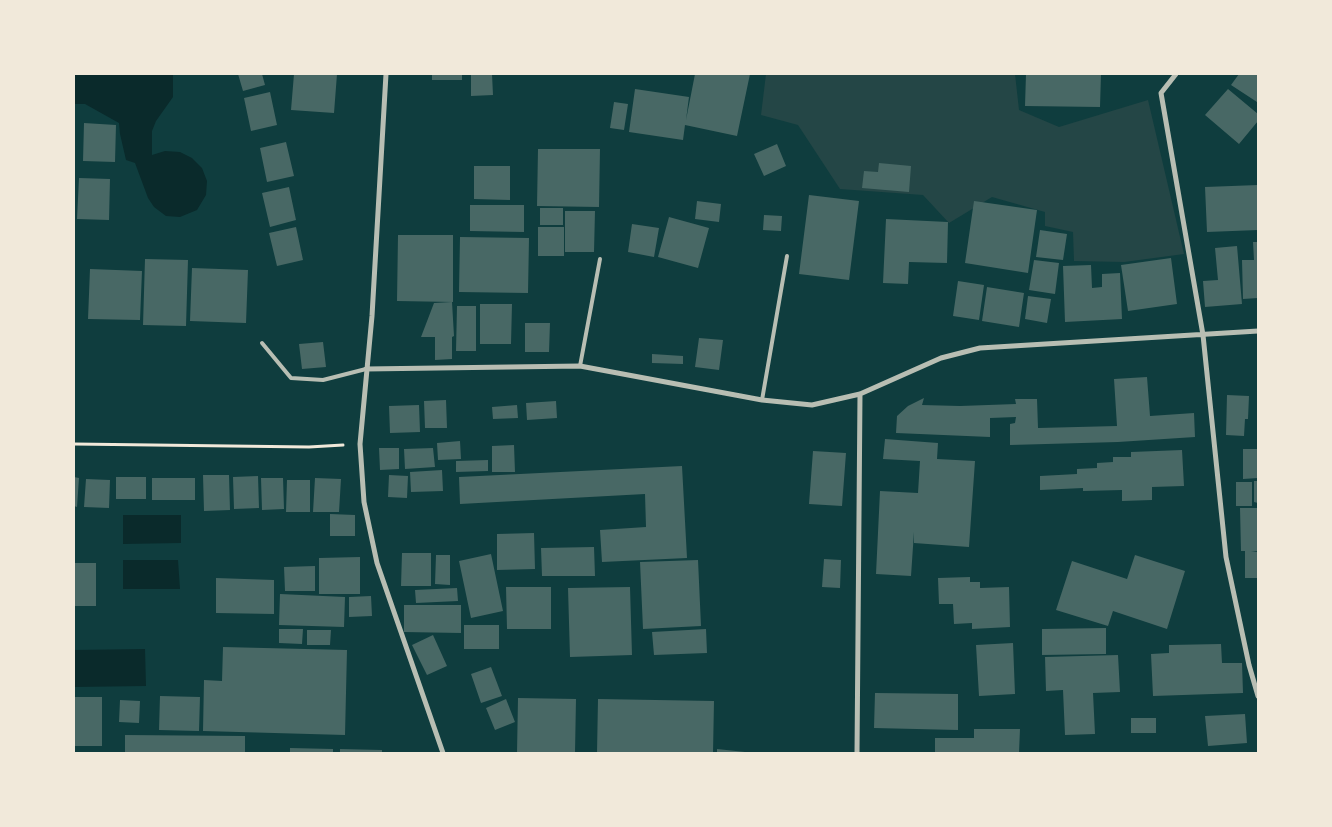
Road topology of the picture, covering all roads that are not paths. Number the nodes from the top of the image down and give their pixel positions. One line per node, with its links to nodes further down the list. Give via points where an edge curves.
1 (386, 74): 9 (street)
2 (1176, 74): 6 (street, via 1161,93)
3 (787, 256): 11 (lane)
4 (600, 259): 8 (lane)
5 (1258, 331): 6 (street)
6 (1203, 335): 10 (street, via 980,348 941,358); 12 (street, via 1226,557)
7 (262, 343): 9 (lane, via 292,378 323,380)
8 (580, 366): 9 (street); 11 (street)
9 (366, 369): 13 (street, via 360,444 364,502 377,563)
10 (860, 394): 11 (street, via 812,405); 14 (street)
11 (762, 400)
12 (1258, 696)
13 (444, 753)
14 (857, 753)

